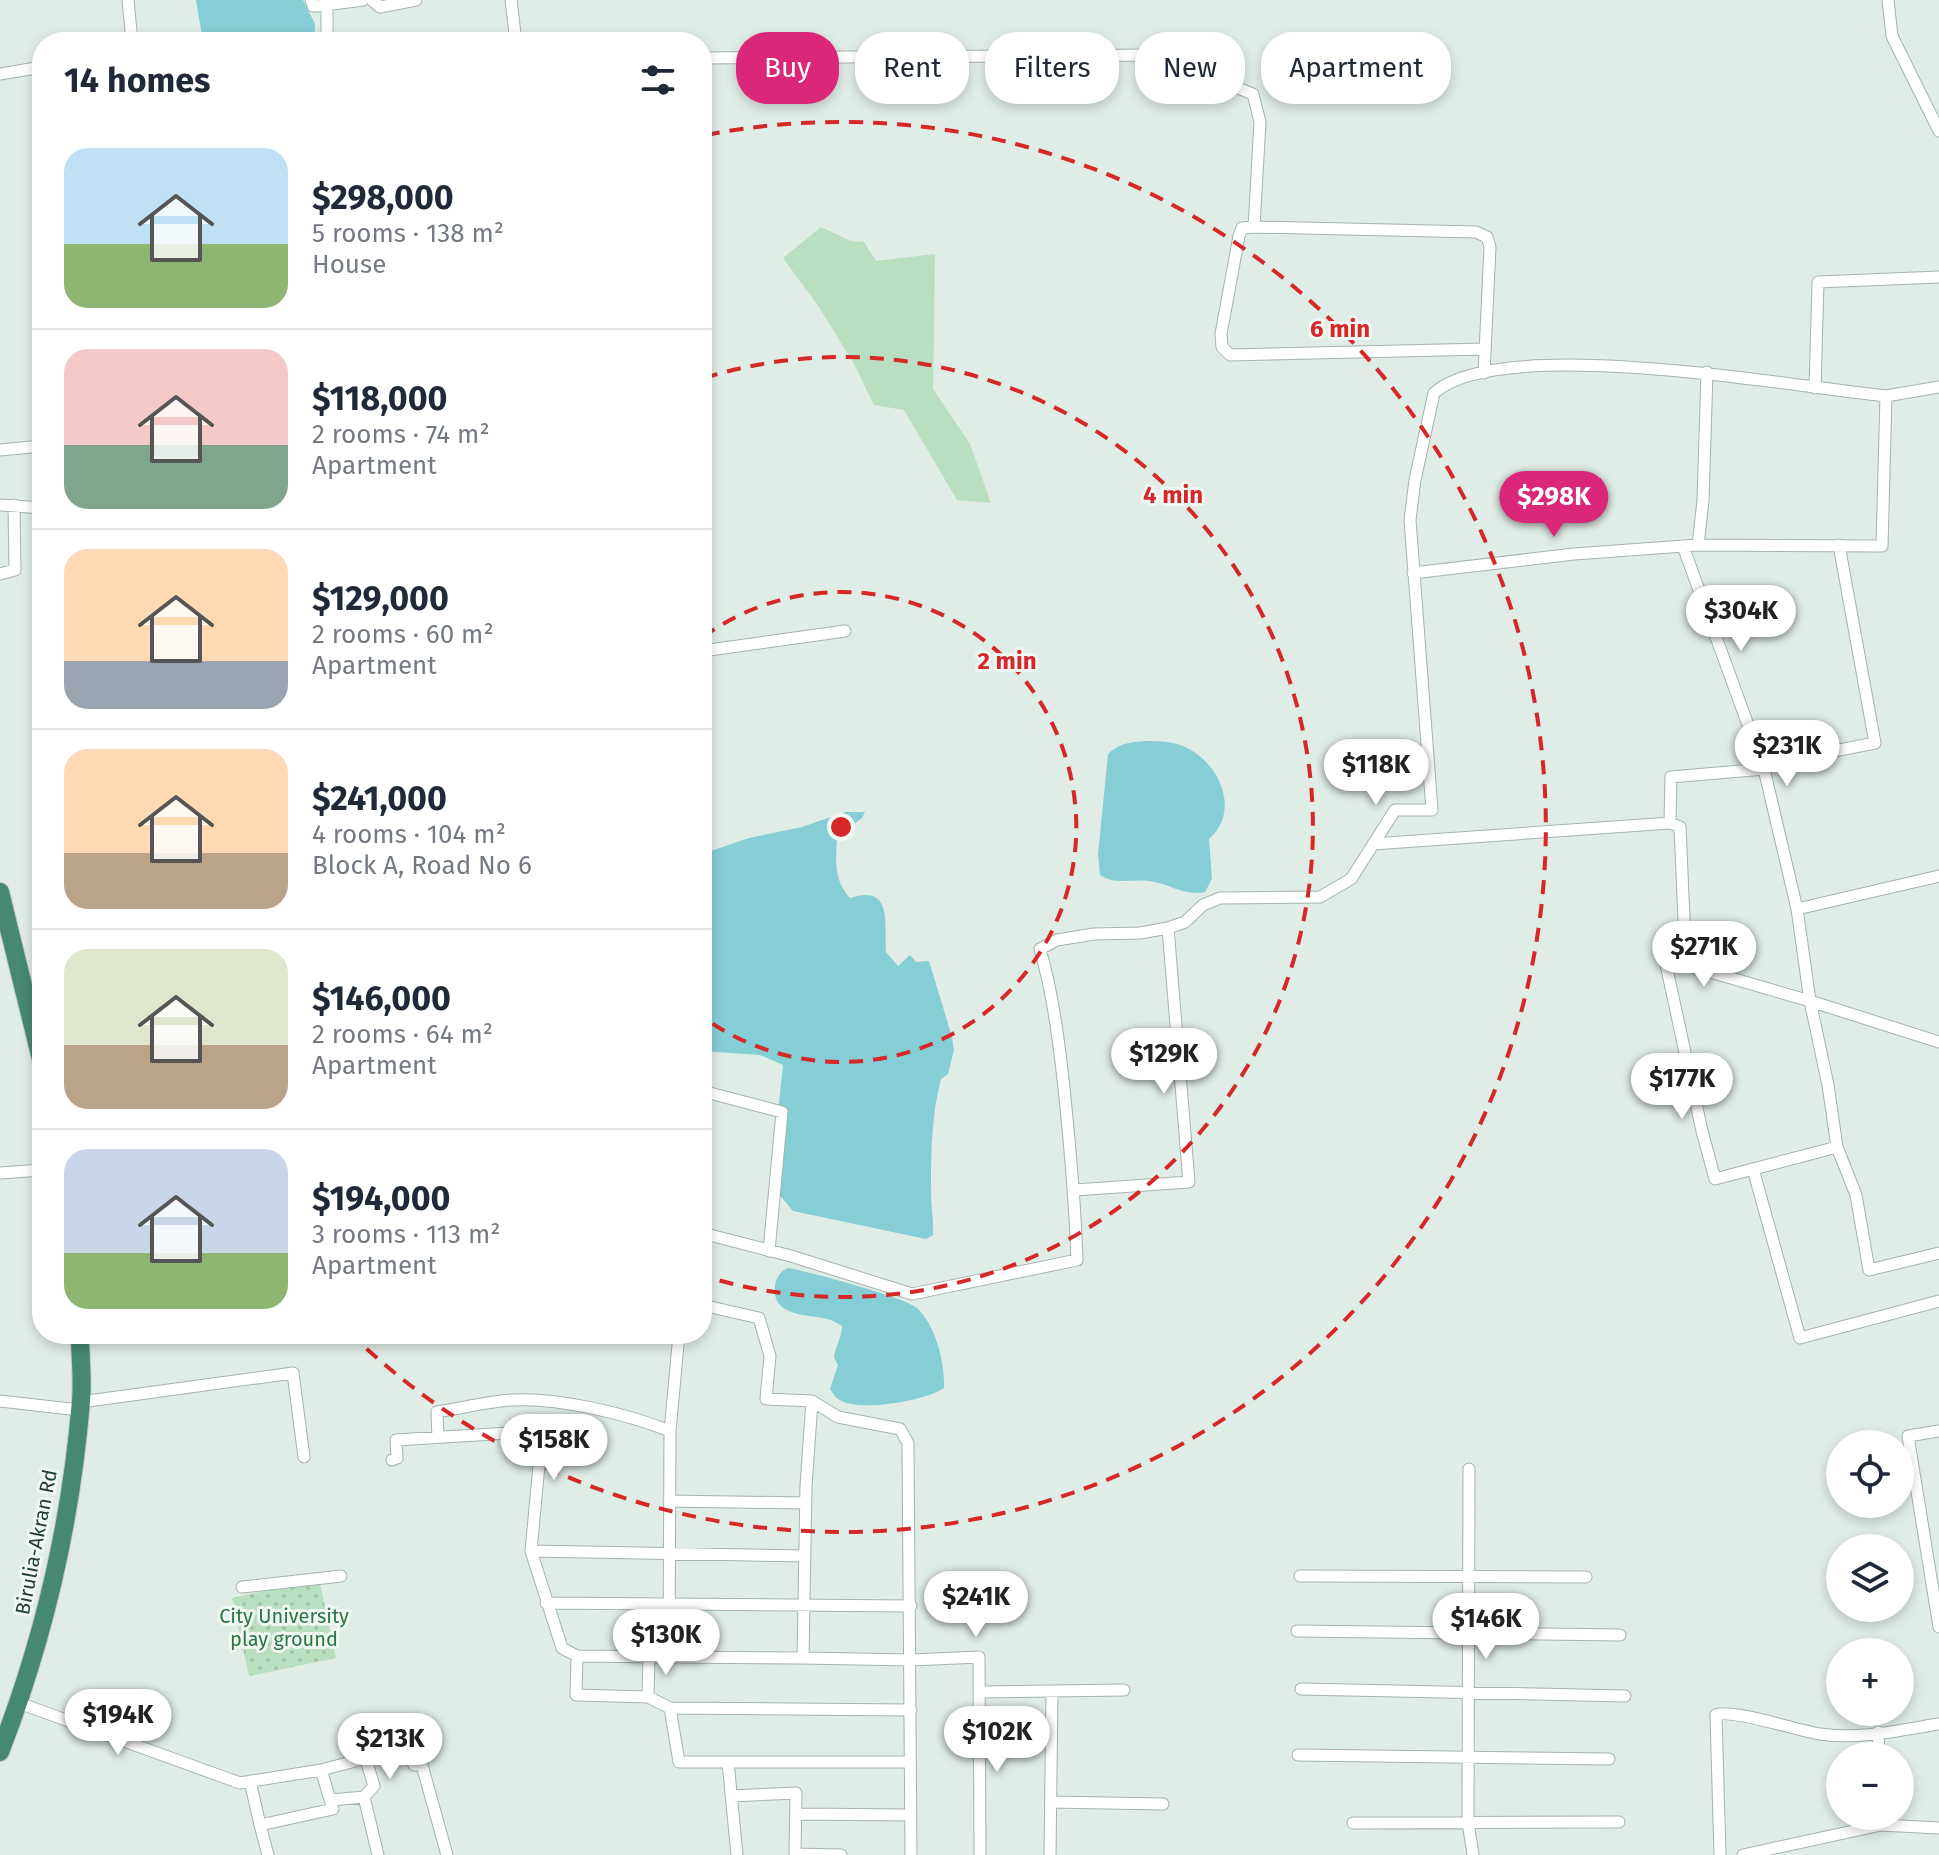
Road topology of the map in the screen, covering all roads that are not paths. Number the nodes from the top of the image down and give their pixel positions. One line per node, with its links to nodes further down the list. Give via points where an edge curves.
1 (128, 0): 9 (street)
2 (311, 0): 8 (street, via 313,6)
3 (363, 0): 8 (street)
4 (372, 0): 5 (street, via 380,7)
5 (416, 0)
6 (511, 0): 11 (street)
7 (1888, 0): 15 (street, via 1892,36)
8 (327, 4): 10 (street)
9 (131, 32)
10 (327, 32)
11 (515, 32)
12 (712, 58): 16 (street, via 1153,55 1253,94 1260,122)
13 (32, 69): 14 (street)
14 (0, 74)
15 (1939, 131)
16 (1254, 227): 18 (street, via 1476,232 1487,237); 18 (street, via 1242,228 1231,278 1221,334 1222,347 1230,355)
17 (1939, 277): 22 (street, via 1818,282)
18 (1485, 349): 20 (street)
19 (1707, 372): 20 (street, via 1592,365); 22 (street); 29 (street)
20 (1484, 373): 32 (street, via 1445,384 1434,393 1410,520)
21 (1939, 387): 23 (street)
22 (1815, 388): 23 (street)
23 (1886, 396): 30 (street, via 1882,546)
24 (32, 447): 25 (street)
25 (0, 450)
26 (0, 505): 27 (street)
27 (14, 505): 28 (street); 33 (street, via 15,570)
28 (32, 507)
29 (1698, 545): 30 (street); 31 (street)
30 (1839, 545): 36 (street, via 1875,743)
31 (1683, 546): 32 (street); 36 (street)
32 (1413, 573): 38 (street, via 1432,810 1395,810)
33 (0, 574)
34 (845, 631): 35 (street)
35 (712, 650)
36 (1764, 767): 37 (street, via 1671,777); 41 (street)
37 (1670, 823): 38 (street); 43 (street, via 1680,827 1683,850)
38 (1373, 844): 42 (street, via 1351,879 1320,897 1220,898)
39 (1939, 876): 41 (street)
40 (0, 892): 45 (highway)
41 (1797, 909): 44 (street)
42 (1168, 928): 52 (street, via 1189,1182); 52 (street, via 1057,940 1040,949 1059,1047)
43 (1686, 965): 44 (street); 49 (street, via 1665,960 1715,1179)
44 (1810, 1001): 46 (street); 48 (street)
45 (32, 1022)
46 (1939, 1042)
47 (712, 1094): 54 (street, via 782,1112)
48 (1837, 1147): 49 (street); 55 (street, via 1856,1195 1869,1270)
49 (1753, 1169): 56 (street, via 1800,1338)
50 (32, 1171): 51 (street)
51 (0, 1173)
52 (1075, 1190): 54 (street, via 1077,1260 938,1289 912,1294)
53 (712, 1236): 54 (street)
54 (769, 1251)
55 (1939, 1253)
56 (1939, 1301)
57 (712, 1307): 61 (street, via 759,1318 770,1356 766,1399)
58 (80, 1344): 62 (highway, Birulia-Akran Rd)
59 (678, 1344): 63 (street)
60 (0, 1401): 62 (street)
61 (812, 1401): 70 (street); 82 (street, via 838,1417 900,1429 908,1443)
62 (80, 1406): 66 (street, via 293,1373); 99 (highway, Birulia-Akran Rd, via 63,1537)
63 (670, 1431): 65 (street, via 566,1404 522,1400 437,1412); 69 (street)
64 (1939, 1431): 83 (street, via 1908,1436)
65 (438, 1437): 67 (street, via 396,1440 397,1458); 71 (street, via 509,1433 511,1444 541,1444)
66 (304, 1457)
67 (392, 1460)
68 (1469, 1469): 74 (street)
69 (669, 1501): 70 (street); 72 (street)
70 (806, 1503): 73 (street)
71 (531, 1551): 72 (street); 79 (street)
72 (668, 1554): 73 (street); 80 (street)
73 (805, 1556): 81 (street)
74 (1469, 1575): 76 (street); 77 (street); 85 (street)
75 (341, 1576): 78 (street)
76 (1300, 1576)
77 (1586, 1577)
78 (242, 1587)
79 (546, 1603): 80 (street); 87 (street, via 562,1648)
80 (670, 1604): 81 (street); 89 (street)
81 (804, 1604): 82 (street); 90 (street)
82 (911, 1606): 91 (street)
83 (1939, 1627)
84 (1297, 1631): 85 (street)
85 (1468, 1633): 86 (street); 96 (street)
86 (1620, 1635)
87 (577, 1656): 88 (street); 98 (street, via 576,1695)
88 (649, 1656): 89 (street); 98 (street)
89 (669, 1657): 90 (street)
90 (803, 1658): 91 (street)
91 (911, 1660): 95 (street, via 979,1657); 101 (street)
92 (1301, 1689): 96 (street)
93 (1124, 1690): 94 (street)
94 (1052, 1691): 95 (street); 117 (street)
95 (980, 1692): 134 (street)
96 (1468, 1692): 97 (street); 108 (street)
97 (1625, 1696)
98 (648, 1697): 100 (street)
99 (19, 1703): 105 (highway, Birulia-Akran Rd); 113 (street, via 240,1783)
100 (670, 1708): 101 (street); 110 (street, via 679,1762)
101 (911, 1710): 111 (street)
102 (1939, 1724): 103 (street)
103 (1878, 1732): 104 (street); 137 (street, via 1822,1735 1716,1715)
104 (1878, 1742)
105 (0, 1752)
106 (1298, 1755): 108 (street)
107 (365, 1756): 112 (street); 115 (street, via 374,1786); 130 (street, via 405,1748 414,1765 422,1765)
108 (1468, 1757): 109 (street); 121 (street)
109 (1609, 1759)
110 (728, 1762): 111 (street); 114 (street)
111 (910, 1762): 120 (street)
112 (321, 1770): 113 (street); 116 (street)
113 (250, 1781): 124 (street)
114 (731, 1796): 119 (street, via 796,1793); 131 (street)
115 (364, 1797): 116 (street); 129 (street)
116 (331, 1800): 124 (street, via 333,1809)
117 (1051, 1802): 118 (street); 135 (street)
118 (1163, 1804)
119 (796, 1814): 120 (street); 132 (street, via 795,1854)
120 (910, 1815): 133 (street)
121 (1468, 1822): 122 (street); 123 (street); 136 (street)
122 (1619, 1822)
123 (1353, 1823)
124 (260, 1825): 128 (street)
125 (1914, 1825): 126 (street)
126 (1939, 1828)
127 (1844, 1830): 138 (street)
128 (268, 1855)
129 (378, 1855)
130 (447, 1855)
131 (737, 1855)
132 (841, 1855)
133 (911, 1855)
134 (980, 1855)
135 (1050, 1855)
136 (1473, 1855)
137 (1720, 1855)
138 (1743, 1855)

